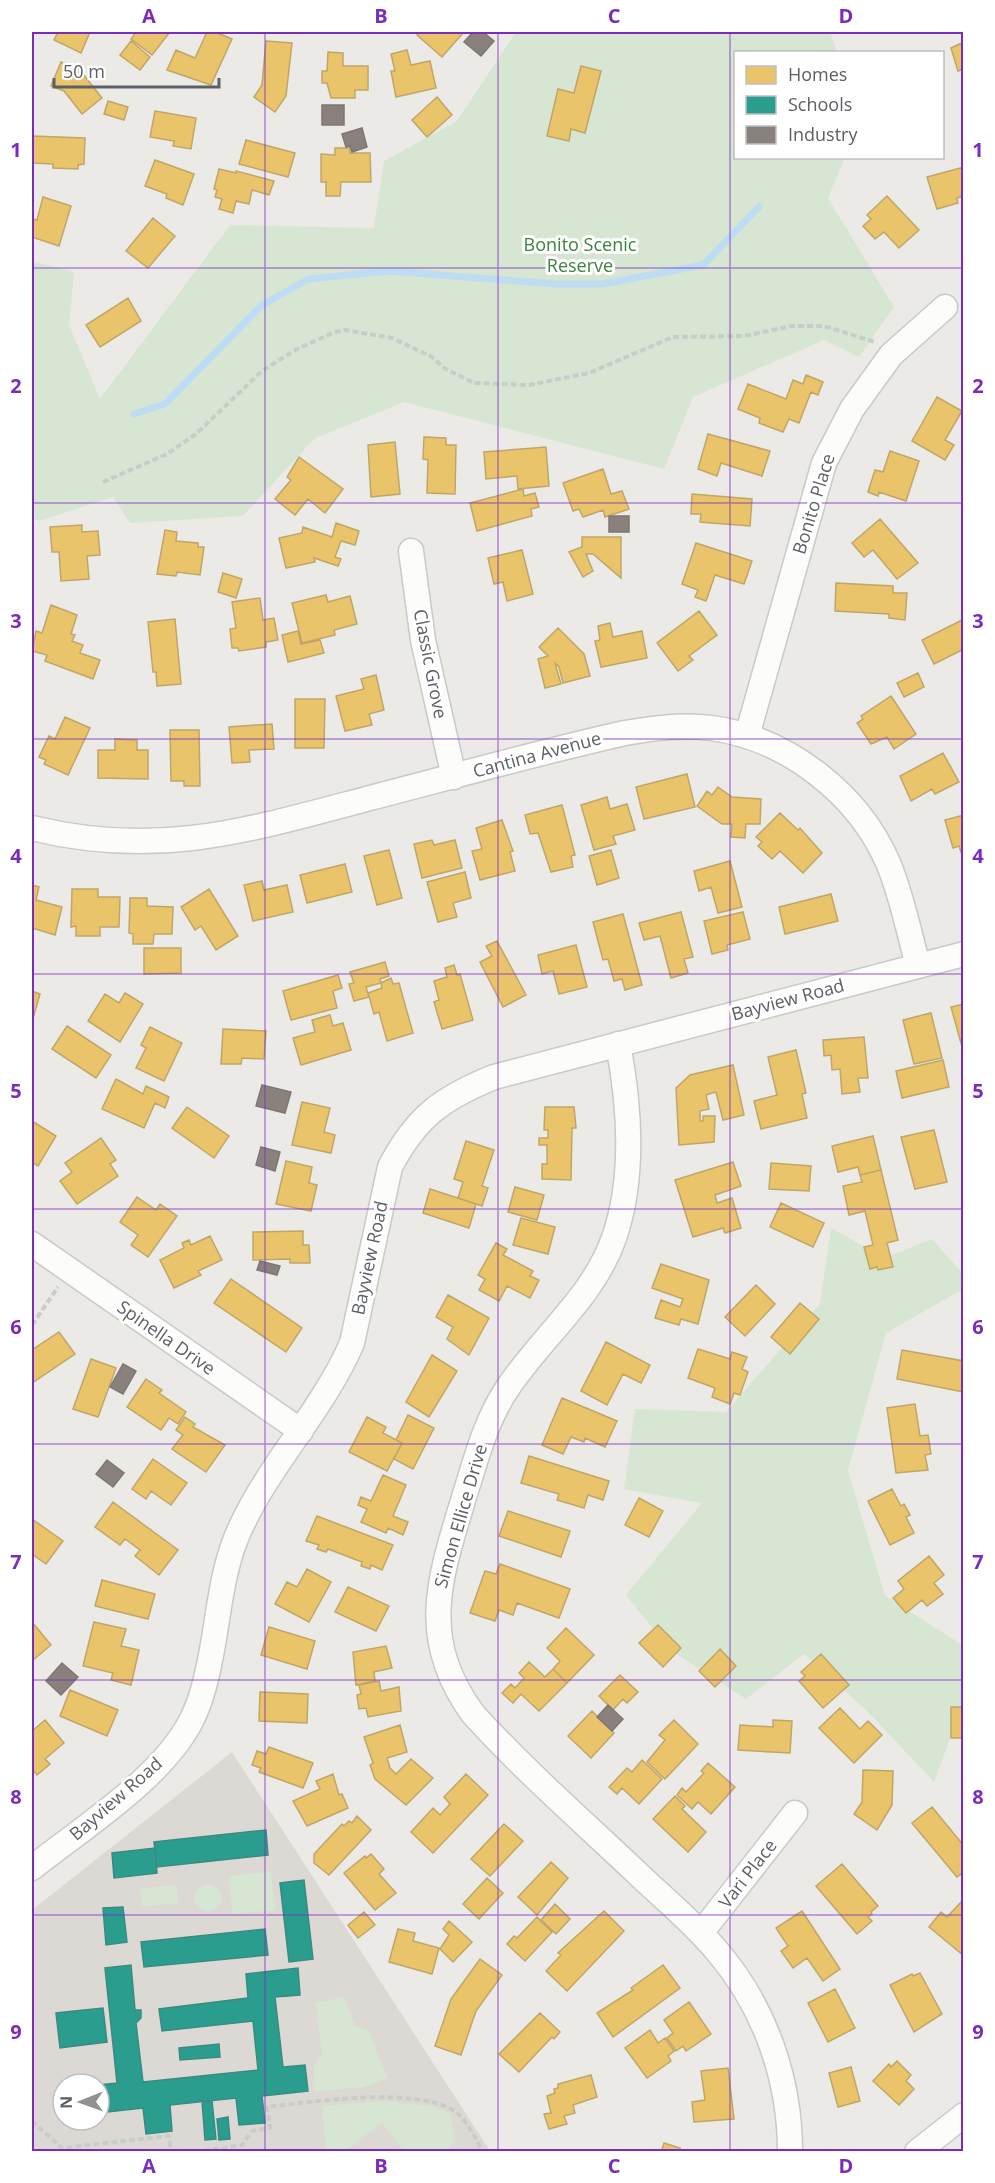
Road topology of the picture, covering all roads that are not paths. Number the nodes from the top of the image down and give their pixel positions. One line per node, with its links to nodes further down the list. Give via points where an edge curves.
1 (945, 307): 3 (street, Bonito Place, via 891,355 852,409 824,463)
2 (411, 551): 4 (street, Classic Grove, via 423,640)
3 (747, 736): 4 (street, Cantina Avenue, via 711,728 653,728); 7 (street, Cantina Avenue, via 800,761 853,807 888,864)
4 (454, 777): 5 (street, Cantina Avenue, via 205,838 106,841)
5 (32, 828)
6 (963, 954): 7 (street, Bayview Road)
7 (918, 966): 8 (street, Bayview Road)
8 (618, 1044): 10 (street, Bayview Road, via 494,1077 456,1093 422,1120 404,1141 390,1167 352,1343 341,1368); 13 (street, Simon Ellice Drive, via 628,1137 625,1185 614,1239 592,1282 507,1389 489,1423 442,1572 438,1624 448,1673 472,1714)
9 (32, 1244): 10 (street, Spinella Drive)
10 (301, 1431): 12 (street, Bayview Road, via 262,1485 238,1532 226,1567 210,1664 190,1722 168,1754 135,1786)
11 (795, 1813): 13 (street, Vari Place)
12 (32, 1868)
13 (701, 1933): 15 (street, Simon Ellice Drive, via 735,1974 766,2030 786,2097)
14 (963, 2115): 16 (street)
15 (790, 2151)
16 (917, 2151)

